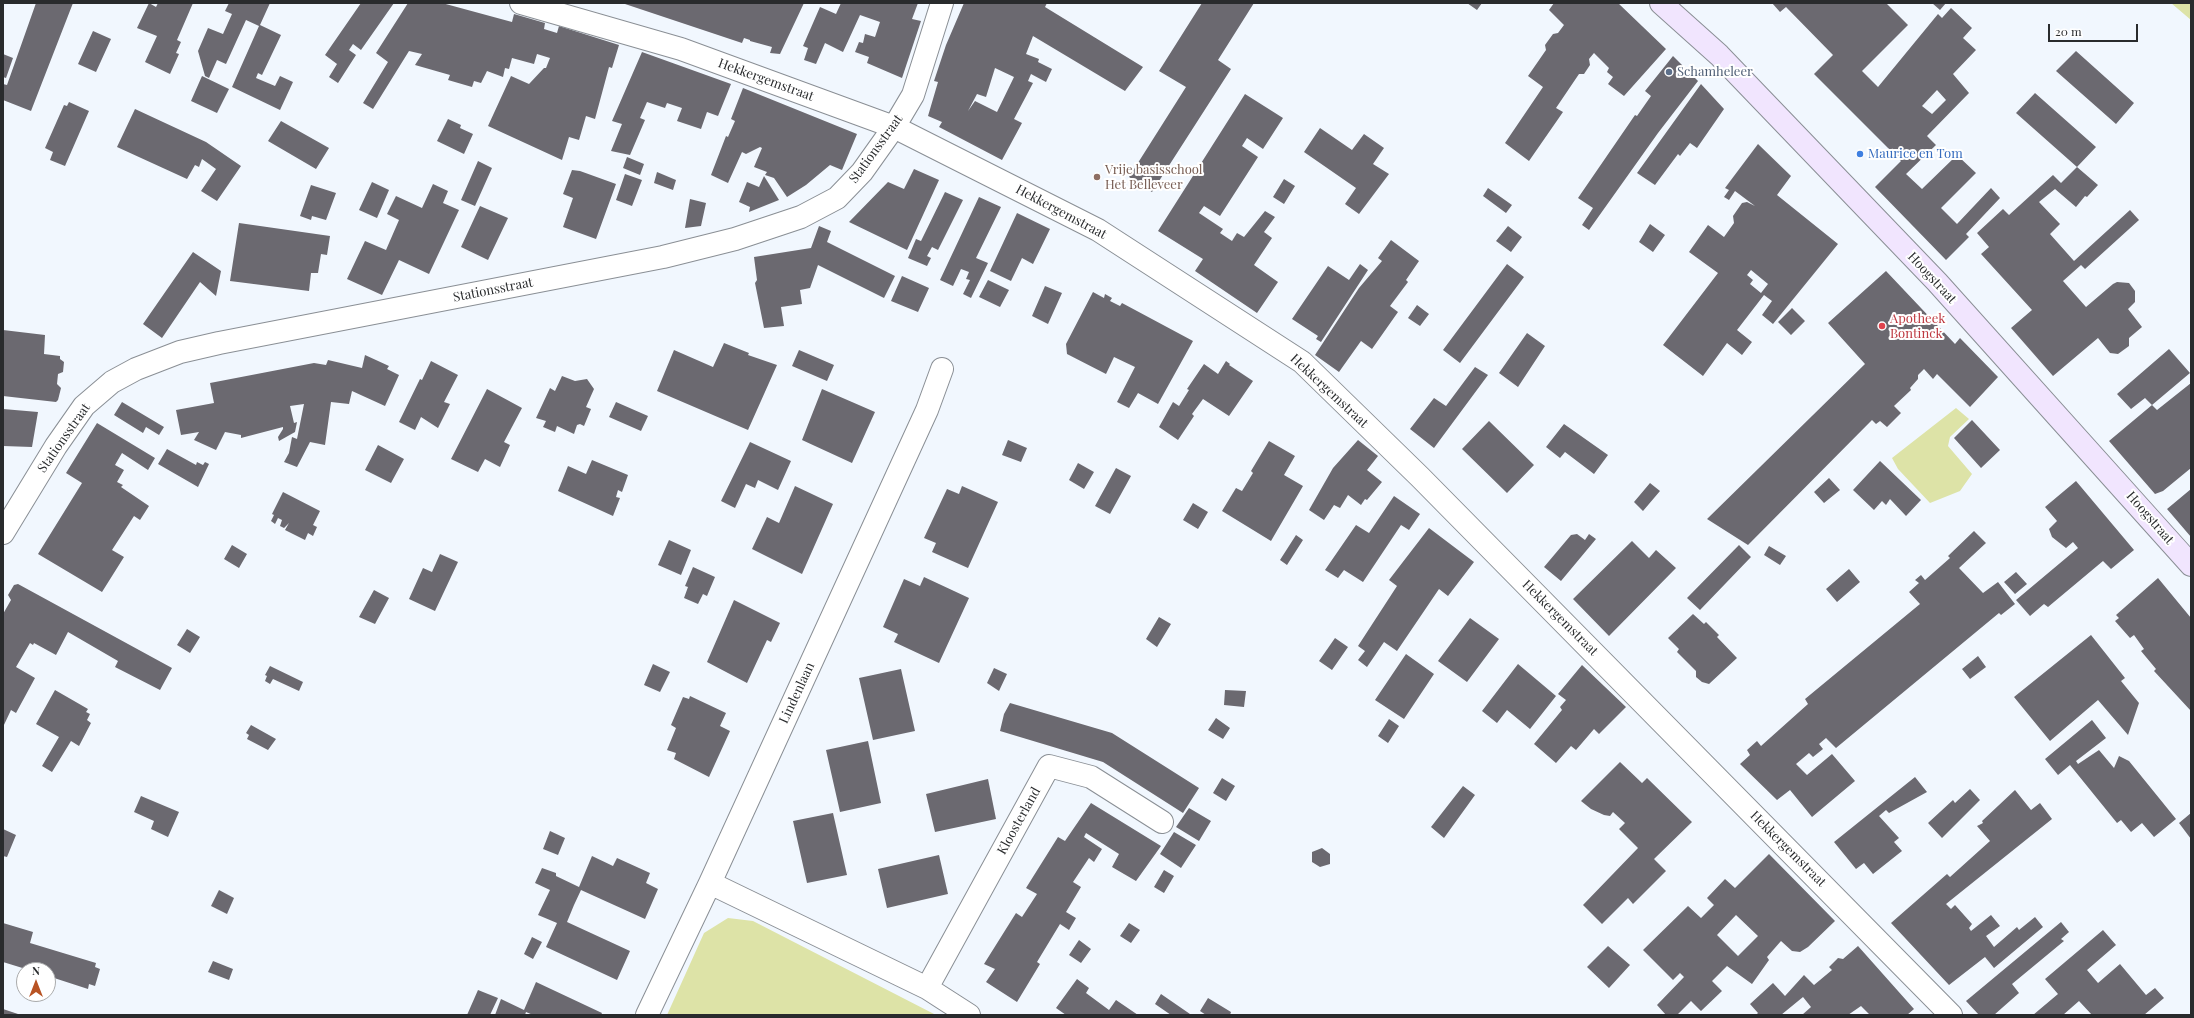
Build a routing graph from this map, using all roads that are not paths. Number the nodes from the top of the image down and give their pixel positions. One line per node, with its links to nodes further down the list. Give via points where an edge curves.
1 (521, 3): 4 (street, Hekkergemstraat, via 681,49)
2 (942, 3): 4 (street, Stationsstraat, via 913,95)
3 (1661, 3): 7 (main road, Hoogstraat, via 1718,55 1937,282)
4 (894, 127): 6 (street, Stationsstraat, via 862,172 836,198 801,218 735,239 663,257 219,343 180,352 136,369 112,382 84,406 56,446); 13 (street, Hekkergemstraat, via 1098,230 1302,362 1426,482)
5 (942, 369): 9 (street, Lindenlaan, via 927,410)
6 (3, 534)
7 (2191, 565)
8 (1162, 822): 10 (street, Kloosterland, via 1091,777 1049,766)
9 (710, 883): 10 (street); 11 (street, Lindenlaan)
10 (927, 988): 12 (street)
11 (647, 1015)
12 (969, 1015)
13 (1951, 1015)

